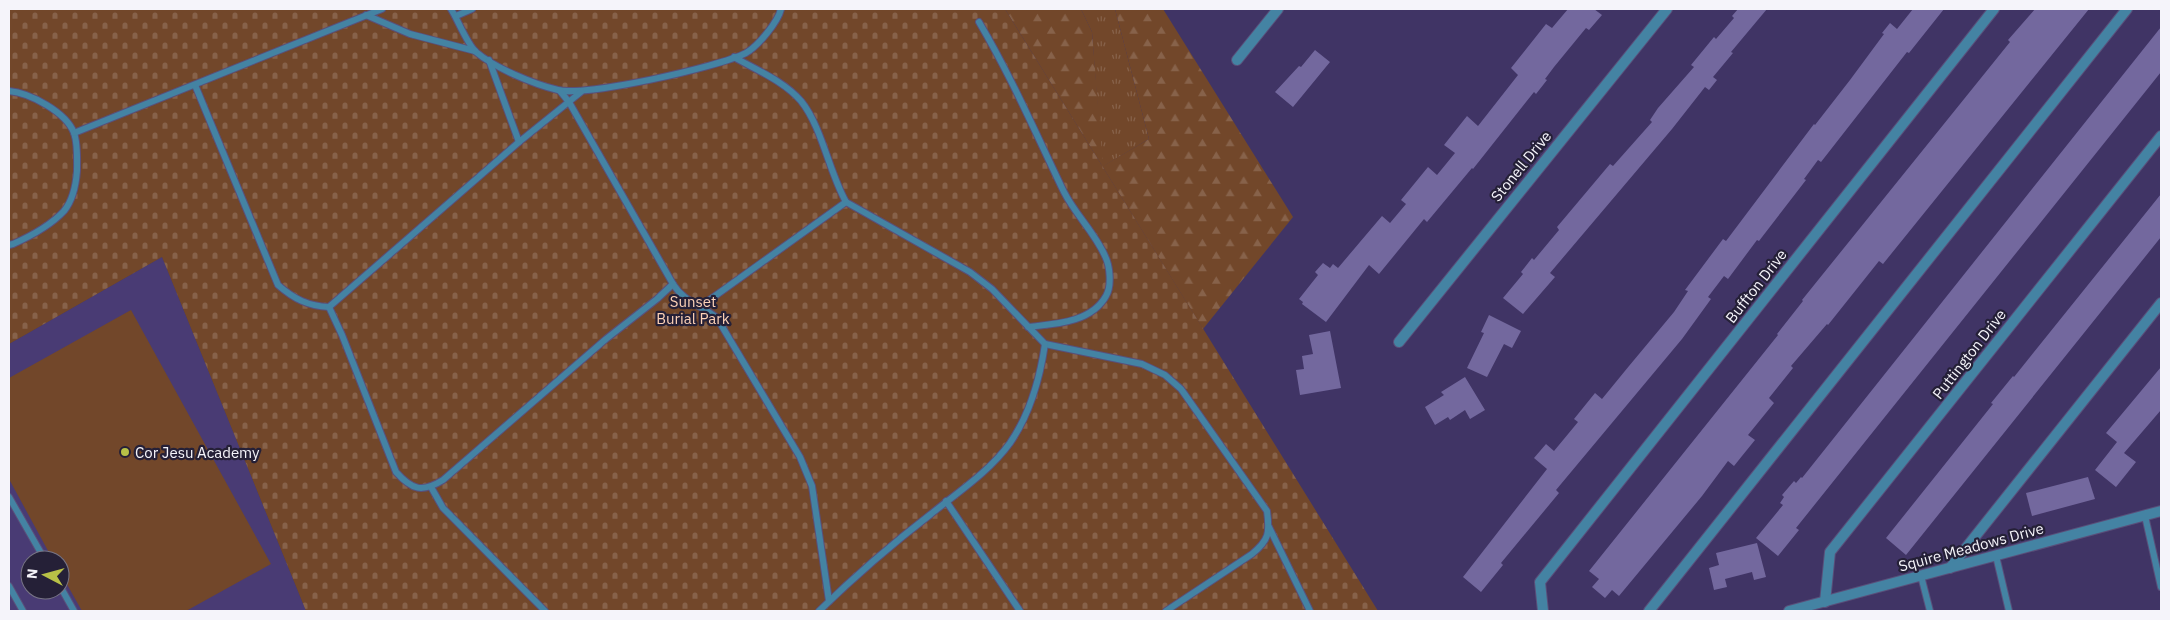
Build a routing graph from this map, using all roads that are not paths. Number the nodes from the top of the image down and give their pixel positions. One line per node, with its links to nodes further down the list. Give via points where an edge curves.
1 (382, 9): 9 (lane)
2 (452, 9): 10 (lane)
3 (472, 9): 10 (lane)
4 (781, 9): 13 (lane, via 767,33 748,52)
5 (1278, 9): 15 (street)
6 (1667, 9): 31 (street, Stonell Drive)
7 (1994, 9): 55 (street, Buffton Drive, via 1540,582)
8 (2127, 9): 56 (street)
9 (366, 16): 12 (lane, via 410,34); 16 (lane)
10 (456, 16): 12 (lane)
11 (979, 22): 30 (lane, via 1007,70 1065,193 1105,256 1110,272 1106,296 1080,318)
12 (475, 51): 14 (lane)
13 (734, 57): 19 (lane, via 684,72); 24 (lane, via 787,88 801,101 812,119)
14 (489, 60): 18 (lane, via 534,84); 23 (lane)
15 (1237, 60)
16 (195, 85): 21 (lane); 29 (lane, via 278,285 292,297 313,306)
17 (9, 91): 21 (lane, via 33,98 59,112)
18 (560, 91): 19 (lane); 20 (lane)
19 (581, 92): 20 (lane)
20 (569, 102): 23 (lane); 26 (lane)
21 (74, 133): 25 (lane, via 76,187 65,210 38,232)
22 (2161, 136): 47 (street, Puttington Drive, via 1830,552)
23 (519, 142): 29 (lane)
24 (846, 202): 28 (lane); 30 (lane, via 970,272 992,289)
25 (9, 245)
26 (673, 284): 28 (lane, via 680,295); 33 (lane)
27 (2161, 303): 41 (street)
28 (701, 306): 46 (lane, via 717,318 800,457 812,486)
29 (329, 307): 33 (lane, via 396,472 406,484 416,488)
30 (1028, 327): 32 (lane)
31 (1398, 342)
32 (1045, 344): 35 (lane, via 1040,374 1026,412 1010,442 991,465); 38 (lane, via 1142,364 1165,375 1181,390 1267,512)
33 (431, 487): 50 (lane, via 443,508)
34 (9, 497): 39 (lane)
35 (946, 501): 46 (lane); 52 (lane)
36 (2161, 511): 37 (street, Squire Meadows Drive)
37 (2144, 516): 40 (street, Squire Meadows Drive); 44 (lane)
38 (1269, 527): 53 (lane, via 1265,543 1252,554); 54 (lane)
39 (39, 550)
40 (1996, 556): 41 (street, Squire Meadows Drive); 59 (lane)
41 (1950, 568): 42 (street, Squire Meadows Drive)
42 (1921, 576): 47 (street, Squire Meadows Drive); 58 (lane)
43 (9, 586): 48 (lane)
44 (2161, 588)
45 (68, 600): 49 (lane)
46 (830, 601): 51 (lane)
47 (1825, 602): 57 (street, Squire Meadows Drive)
48 (23, 611)
49 (74, 611)
50 (546, 611)
51 (819, 611)
52 (1020, 611)
53 (1166, 611)
54 (1310, 611)
55 (1543, 611)
56 (1649, 611)
57 (1789, 611)
58 (1930, 611)
59 (2009, 611)

